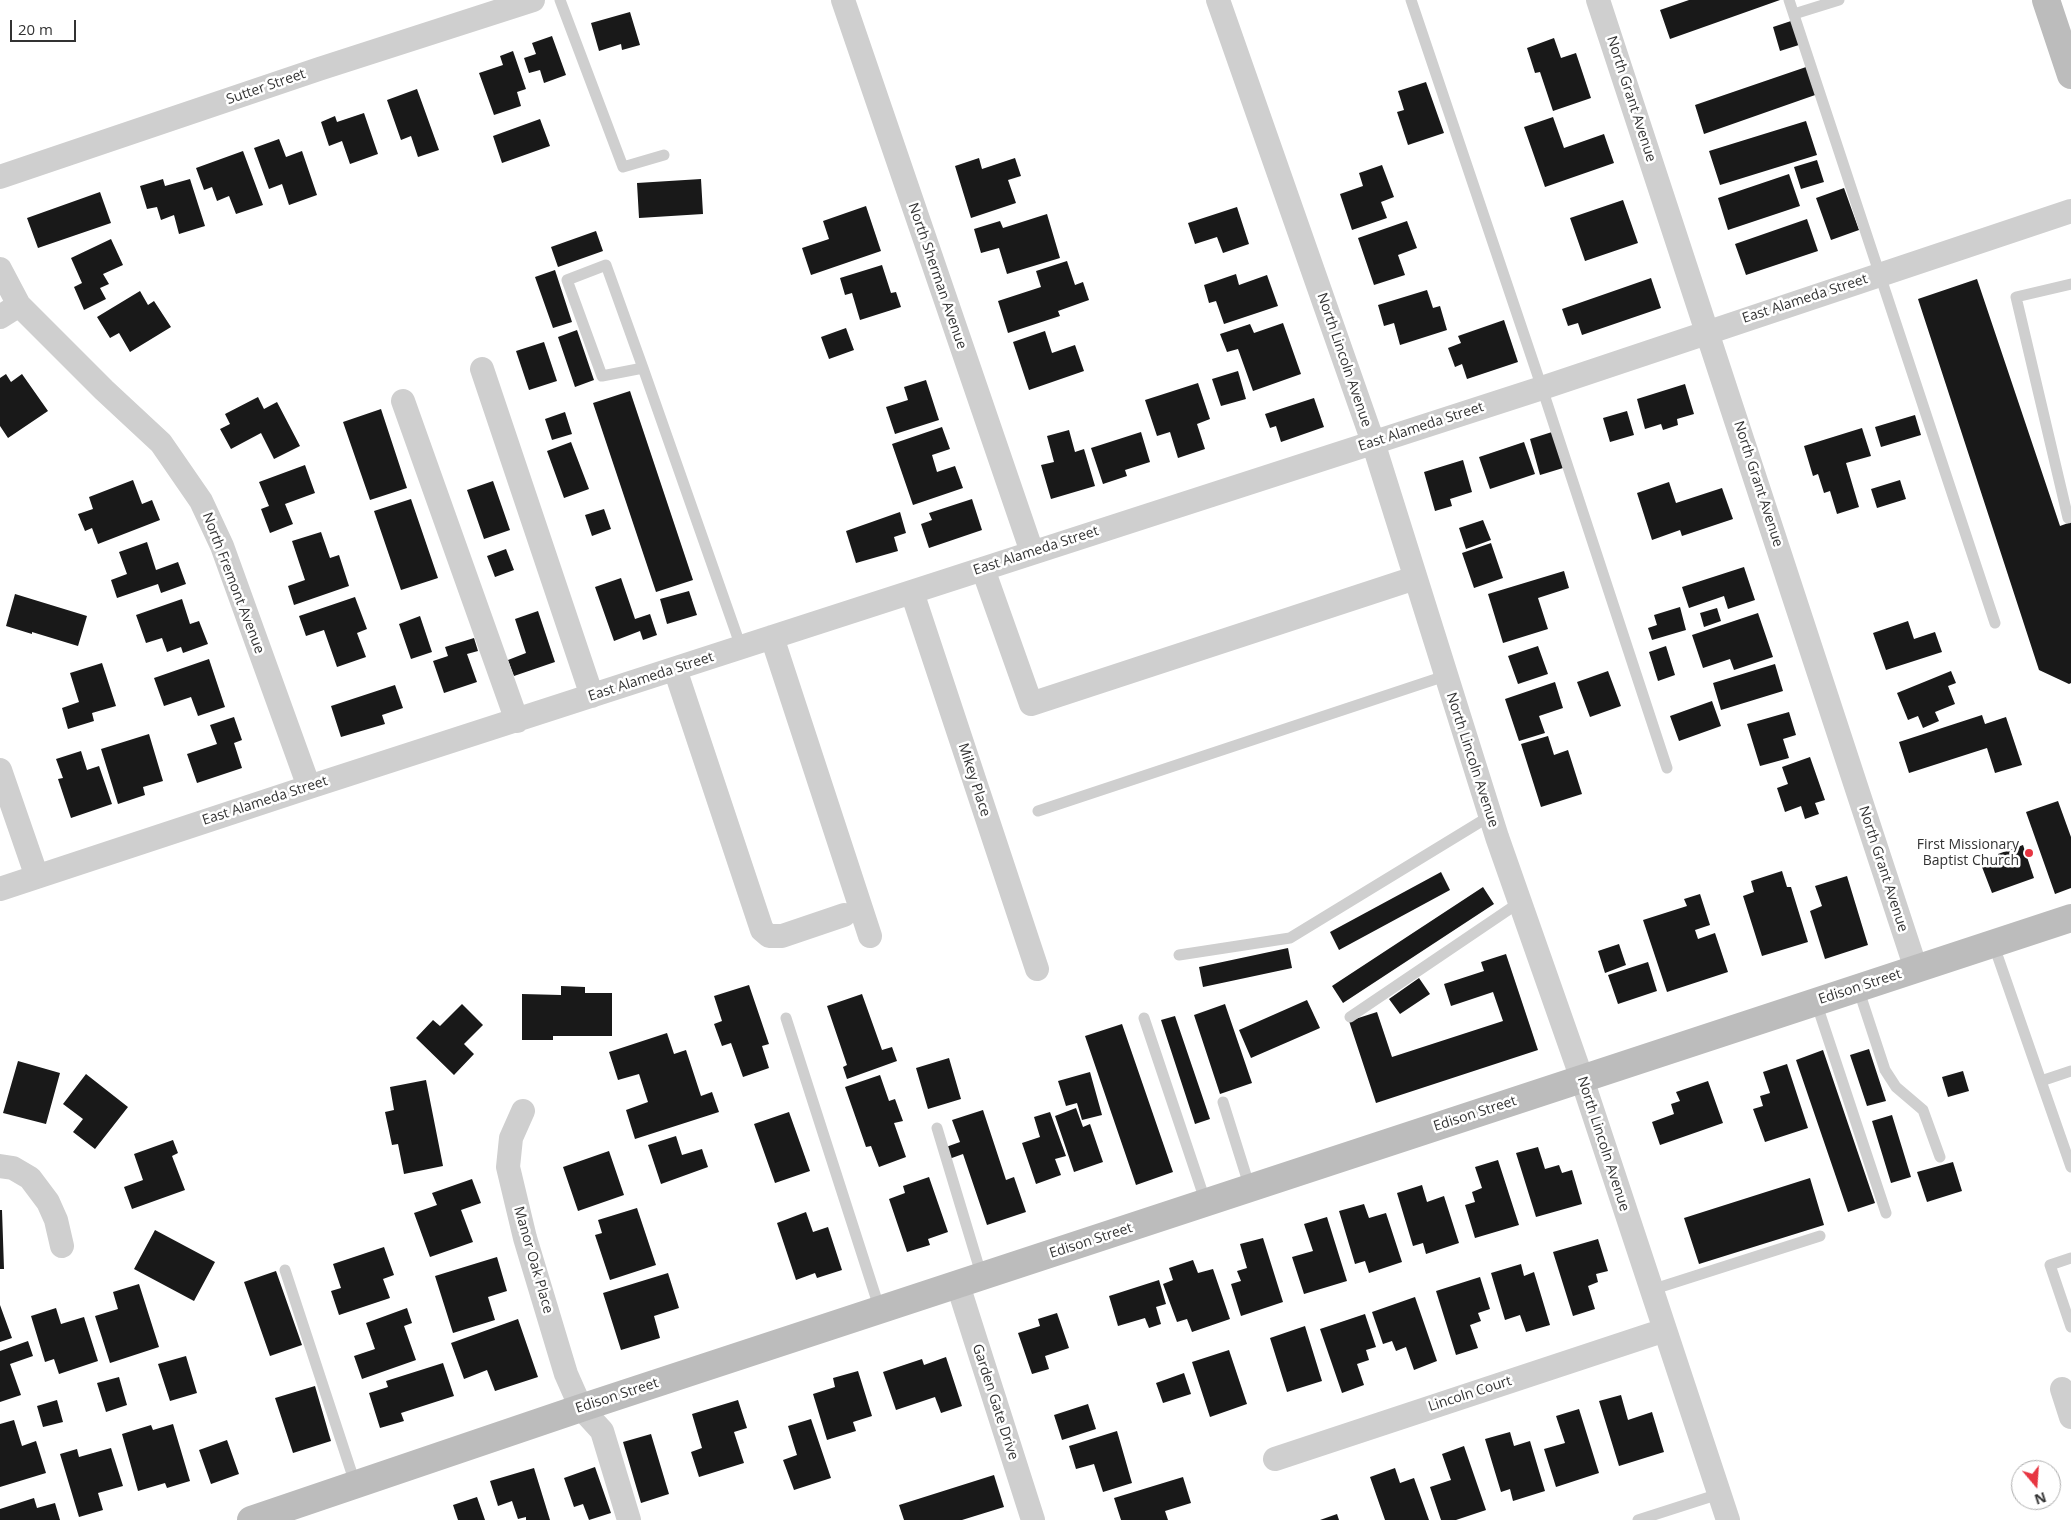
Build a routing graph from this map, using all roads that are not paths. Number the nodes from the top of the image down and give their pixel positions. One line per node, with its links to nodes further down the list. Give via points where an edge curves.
1 (533, 0): 13 (street, Sutter Street)
2 (560, 0): 12 (lane, via 623,167)
3 (842, 0): 26 (street, North Sherman Avenue)
4 (1218, 0): 24 (street, North Lincoln Avenue)
5 (1411, 0): 22 (lane)
6 (1598, 0): 19 (street, North Grant Avenue)
7 (1789, 0): 10 (lane)
8 (1839, 0): 10 (lane)
9 (2046, 0): 11 (street)
10 (1794, 14): 16 (lane)
11 (2071, 75)
12 (664, 155)
13 (0, 177)
14 (2071, 211): 16 (street, East Alameda Street)
15 (0, 269): 18 (street, North Fremont Avenue)
16 (1879, 274): 19 (street, East Alameda Street); 30 (lane)
17 (2071, 284): 25 (lane, via 2016,296 2068,518)
18 (9, 311): 39 (street, North Fremont Avenue, via 104,390 161,443 201,502 222,546)
19 (1708, 331): 22 (street, East Alameda Street); 51 (street, North Grant Avenue)
20 (643, 368): 20 (lane, via 606,265 567,280 602,376); 32 (lane)
21 (482, 369): 35 (street)
22 (1542, 388): 24 (street, East Alameda Street); 37 (lane)
23 (403, 400): 36 (street)
24 (1373, 442): 26 (street, East Alameda Street); 28 (street, North Lincoln Avenue)
25 (2071, 517)
26 (1032, 552): 27 (street, East Alameda Street)
27 (983, 568): 28 (street, via 1031,704); 29 (street, East Alameda Street)
28 (1415, 578): 34 (street, North Lincoln Avenue)
29 (912, 592): 31 (street, East Alameda Street); 50 (street, Mikey Place)
30 (1995, 623)
31 (772, 637): 32 (street, East Alameda Street); 47 (street)
32 (741, 647): 33 (street, East Alameda Street)
33 (675, 669): 35 (street, East Alameda Street); 45 (street, via 762,930 769,936 782,936)
34 (1445, 676): 40 (lane); 41 (street, North Lincoln Avenue)
35 (592, 696): 36 (street, East Alameda Street)
36 (517, 720): 39 (street, East Alameda Street)
37 (1667, 768)
38 (0, 770): 42 (street)
39 (309, 787): 42 (street, East Alameda Street)
40 (1038, 811)
41 (1490, 816): 44 (street, North Lincoln Avenue); 49 (lane, via 1290,938)
42 (37, 877): 43 (street, East Alameda Street)
43 (0, 889)
44 (1520, 902): 54 (lane); 58 (street, North Lincoln Avenue)
45 (844, 915)
46 (2071, 918): 48 (street, Edison Street)
47 (870, 936)
48 (1993, 943): 51 (street, Edison Street); 59 (lane)
49 (1179, 954)
50 (1037, 969)
51 (1916, 969): 52 (street, Edison Street)
52 (1858, 988): 53 (street, Edison Street); 63 (lane, via 1885,1070 1896,1087 1923,1110)
53 (1816, 1002): 58 (street, Edison Street); 68 (lane)
54 (1350, 1017)
55 (786, 1018): 75 (lane)
56 (1144, 1018): 67 (lane)
57 (2071, 1071): 59 (lane)
58 (1582, 1078): 66 (street, Edison Street); 74 (street, North Lincoln Avenue)
59 (2041, 1081): 65 (lane)
60 (1223, 1102): 66 (lane)
61 (523, 1111): 79 (street, Manor Oak Place, via 511,1138 508,1167 525,1238 566,1374)
62 (937, 1128): 73 (lane)
63 (1940, 1156)
64 (0, 1166): 70 (street, via 13,1168 30,1178 48,1202)
65 (2071, 1168)
66 (1250, 1188): 67 (street, Edison Street)
67 (1206, 1203): 73 (street, Edison Street)
68 (1886, 1213)
69 (1820, 1236): 74 (lane)
70 (62, 1246)
71 (2071, 1258): 76 (lane, via 2050,1266)
72 (285, 1270): 82 (lane)
73 (970, 1281): 75 (street, Edison Street); 86 (street, Garden Gate Drive)
74 (1651, 1290): 77 (street, North Lincoln Avenue)
75 (880, 1310): 79 (street, Edison Street)
76 (2071, 1327)
77 (1665, 1330): 81 (street, Lincoln Court); 83 (street, North Lincoln Avenue)
78 (2062, 1389): 80 (street)
79 (580, 1408): 82 (street, Edison Street); 85 (street, via 602,1430)
80 (2071, 1417)
81 (1275, 1459)
82 (356, 1486): 84 (street, Edison Street)
83 (1719, 1494): 87 (lane); 88 (street, North Lincoln Avenue)
84 (251, 1520)
85 (629, 1520)
86 (1033, 1520)
87 (1638, 1520)
88 (1728, 1520)

